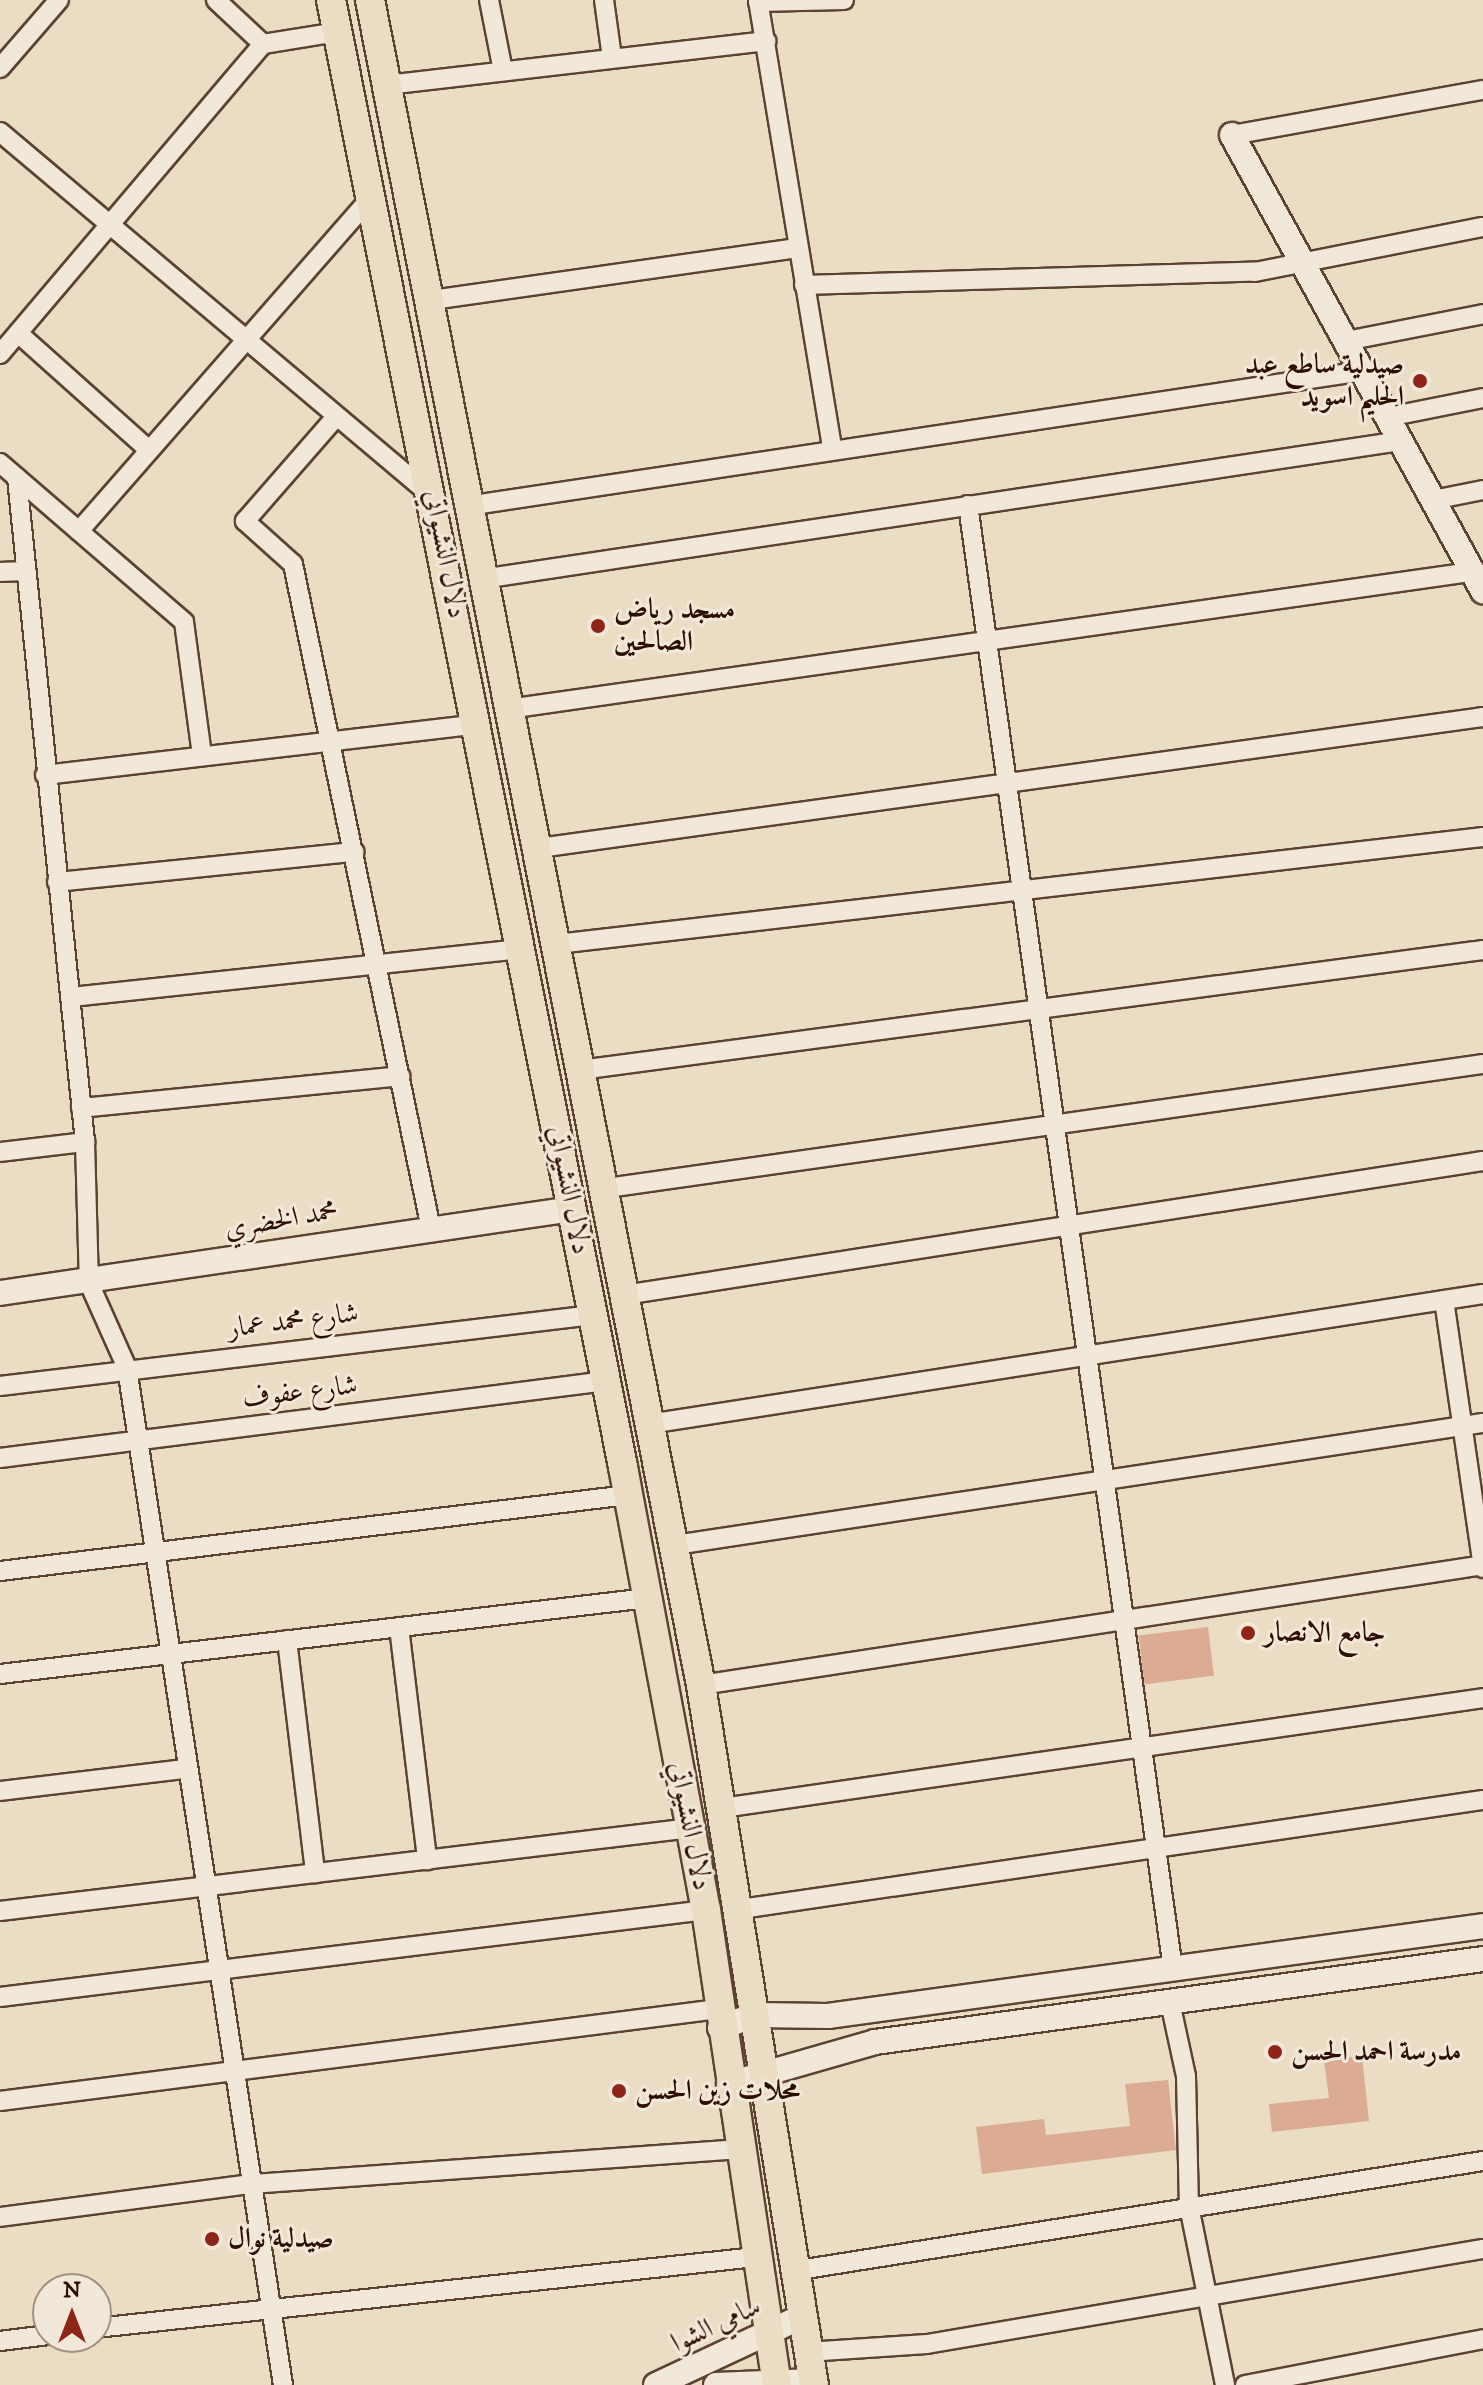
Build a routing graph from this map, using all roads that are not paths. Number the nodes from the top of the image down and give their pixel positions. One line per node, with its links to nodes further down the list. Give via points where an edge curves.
1 (59, 0): 13 (street)
2 (216, 0): 11 (street)
3 (331, 0): 9 (main road, دلال النشيواتي)
4 (370, 0): 15 (main road, دلال النشيواتي)
5 (489, 0): 14 (street)
6 (604, 0): 12 (street)
7 (844, 0): 8 (street)
8 (758, 1): 10 (street)
9 (338, 32): 11 (street); 19 (main road, دلال النشيواتي)
10 (766, 41): 12 (street); 22 (street)
11 (263, 44): 20 (street)
12 (612, 58): 14 (street)
13 (0, 68)
14 (503, 71): 15 (street)
15 (387, 85): 25 (main road, دلال النشيواتي)
16 (1483, 90): 18 (street)
17 (0, 132): 20 (street)
18 (1232, 135): 23 (street)
19 (372, 196): 28 (street); 41 (main road, دلال النشيواتي)
20 (109, 225): 27 (street); 28 (street)
21 (1483, 227): 23 (street)
22 (797, 248): 24 (street); 25 (street)
23 (1302, 263): 24 (street, via 1255,272); 29 (street)
24 (804, 285): 36 (street)
25 (425, 301): 44 (main road, دلال النشيواتي)
26 (1483, 314): 29 (street)
27 (18, 333): 30 (street); 37 (street)
28 (244, 340): 34 (street); 37 (street)
29 (1346, 341): 31 (street)
30 (0, 354)
31 (1363, 371): 33 (street); 36 (street)
32 (1483, 398): 33 (street)
33 (1388, 417): 35 (street)
34 (335, 418): 41 (street); 54 (street, via 245,521 293,564)
35 (1400, 441): 42 (street); 43 (street)
36 (832, 449): 44 (street)
37 (149, 450): 45 (street)
38 (0, 463): 39 (street)
39 (17, 478): 45 (street); 46 (street)
40 (1483, 490): 42 (street)
41 (434, 497): 53 (main road, دلال النشيواتي)
42 (1433, 500): 49 (street)
43 (968, 505): 48 (street); 50 (street)
44 (467, 506): 48 (main road, دلال النشيواتي)
45 (79, 531): 55 (street, via 184,622)
46 (24, 571): 47 (street); 56 (street)
47 (0, 572)
48 (482, 579): 51 (main road, دلال النشيواتي)
49 (1477, 581): 50 (street)
50 (984, 640): 51 (street); 57 (street)
51 (508, 709): 59 (main road, دلال النشيواتي)
52 (1483, 717): 57 (street)
53 (479, 724): 54 (street); 64 (main road, دلال النشيواتي)
54 (331, 742): 55 (street); 60 (street)
55 (202, 756): 56 (street)
56 (45, 775): 61 (street)
57 (1008, 782): 59 (street); 62 (street)
58 (1483, 837): 62 (street)
59 (539, 848): 63 (main road, دلال النشيواتي)
60 (354, 852): 61 (street); 66 (street)
61 (57, 882): 67 (street)
62 (1024, 890): 63 (street); 68 (street)
63 (557, 944): 70 (main road, دلال النشيواتي)
64 (523, 949): 66 (street); 78 (main road, دلال النشيواتي)
65 (1483, 950): 68 (street)
66 (378, 965): 67 (street); 71 (street)
67 (71, 997): 72 (street)
68 (1041, 1005): 70 (street); 73 (street)
69 (1483, 1064): 73 (street)
70 (580, 1070): 77 (main road, دلال النشيواتي)
71 (400, 1076): 72 (street); 79 (street)
72 (81, 1108): 74 (street)
73 (1060, 1122): 77 (street); 80 (street)
74 (85, 1142): 75 (street); 81 (street)
75 (0, 1152)
76 (1483, 1161): 80 (street)
77 (601, 1196): 78 (main road); 84 (main road, دلال النشيواتي)
78 (572, 1209): 79 (street, محمد الخضري); 86 (main road, دلال النشيواتي)
79 (430, 1224): 81 (street, محمد الخضري)
80 (1071, 1225): 84 (street); 87 (street)
81 (89, 1283): 82 (street, محمد الخضري); 88 (street)
82 (0, 1293)
83 (1483, 1294): 85 (street)
84 (624, 1295): 92 (main road, دلال النشيواتي)
85 (1444, 1300): 87 (street); 93 (street)
86 (593, 1315): 88 (street, شارع محمد عمار); 89 (main road, دلال النشيواتي)
87 (1084, 1355): 92 (street); 96 (street)
88 (127, 1368): 90 (street, شارع محمد عمار); 94 (street)
89 (606, 1381): 94 (street, شارع عفوف); 97 (main road, دلال النشيواتي)
90 (0, 1386)
91 (1483, 1423): 93 (street)
92 (649, 1424): 98 (main road, دلال النشيواتي)
93 (1462, 1427): 96 (street); 100 (street)
94 (137, 1441): 95 (street, شارع عفوف); 99 (street)
95 (0, 1458)
96 (1103, 1482): 98 (street); 103 (street)
97 (628, 1495): 99 (street); 102 (main road, دلال النشيواتي)
98 (675, 1545): 108 (main road, دلال النشيواتي)
99 (153, 1553): 101 (street); 106 (street)
100 (1483, 1566): 103 (street)
101 (0, 1571)
102 (648, 1598): 104 (street); 115 (main road, دلال النشيواتي)
103 (1122, 1622): 108 (street); 110 (street)
104 (399, 1627): 105 (street); 117 (street)
105 (287, 1640): 106 (street); 118 (street)
106 (168, 1654): 107 (street); 111 (street)
107 (0, 1674)
108 (701, 1685): 114 (main road, دلال النشيواتي)
109 (1483, 1698): 110 (street)
110 (1143, 1746): 114 (street); 116 (street)
111 (185, 1769): 112 (street); 119 (street)
112 (0, 1791)
113 (1483, 1800): 116 (street)
114 (722, 1808): 120 (main road, دلال النشيواتي)
115 (691, 1828): 117 (street); 121 (main road, دلال النشيواتي)
116 (1158, 1844): 120 (street); 125 (street)
117 (427, 1860): 118 (street)
118 (315, 1873): 119 (street)
119 (202, 1887): 122 (street); 126 (street)
120 (741, 1909): 129 (main road, دلال النشيواتي)
121 (706, 1910): 126 (street); 130 (main road, دلال النشيواتي)
122 (0, 1911)
123 (1483, 1926): 125 (street)
124 (1483, 1959): 128 (street)
125 (1173, 1969): 129 (street, via 828,2016)
126 (216, 1970): 127 (street); 131 (street)
127 (0, 1997)
128 (1170, 2002): 132 (street, via 875,2042); 138 (street, via 1186,2076)
129 (754, 2015): 130 (street); 132 (main road, دلال النشيواتي)
130 (719, 2019): 131 (street); 133 (main road, دلال النشيواتي)
131 (233, 2071): 134 (street); 137 (street)
132 (760, 2075): 133 (street); 142 (main road, دلال النشيواتي)
133 (729, 2084): 135 (main road, دلال النشيواتي)
134 (0, 2101)
135 (739, 2149): 137 (street); 141 (main road, دلال النشيواتي)
136 (1483, 2161): 138 (street)
137 (252, 2184): 139 (street); 144 (street)
138 (1189, 2206): 142 (street); 143 (street)
139 (0, 2217)
140 (1483, 2249): 143 (street)
141 (756, 2257): 144 (street); 147 (main road, دلال النشيواتي)
142 (793, 2271): 145 (main road, دلال النشيواتي)
143 (1203, 2292): 151 (street, via 927,2344); 157 (street)
144 (269, 2306): 146 (street); 154 (street)
145 (801, 2317): 147 (street, سامي الشوا); 151 (main road, دلال النشيواتي)
146 (112, 2326)
147 (768, 2335): 152 (main road, دلال النشيواتي); 155 (street, سامي الشوا)
148 (32, 2337): 150 (street)
149 (1483, 2339): 158 (street)
150 (0, 2341)
151 (807, 2352): 153 (main road, دلال النشيواتي)
152 (777, 2382): 153 (street, سامي الشوا); 156 (street, سامي الشوا)
153 (813, 2383)
154 (283, 2385)
155 (656, 2385)
156 (716, 2385)
157 (1225, 2385)
158 (1245, 2385)

